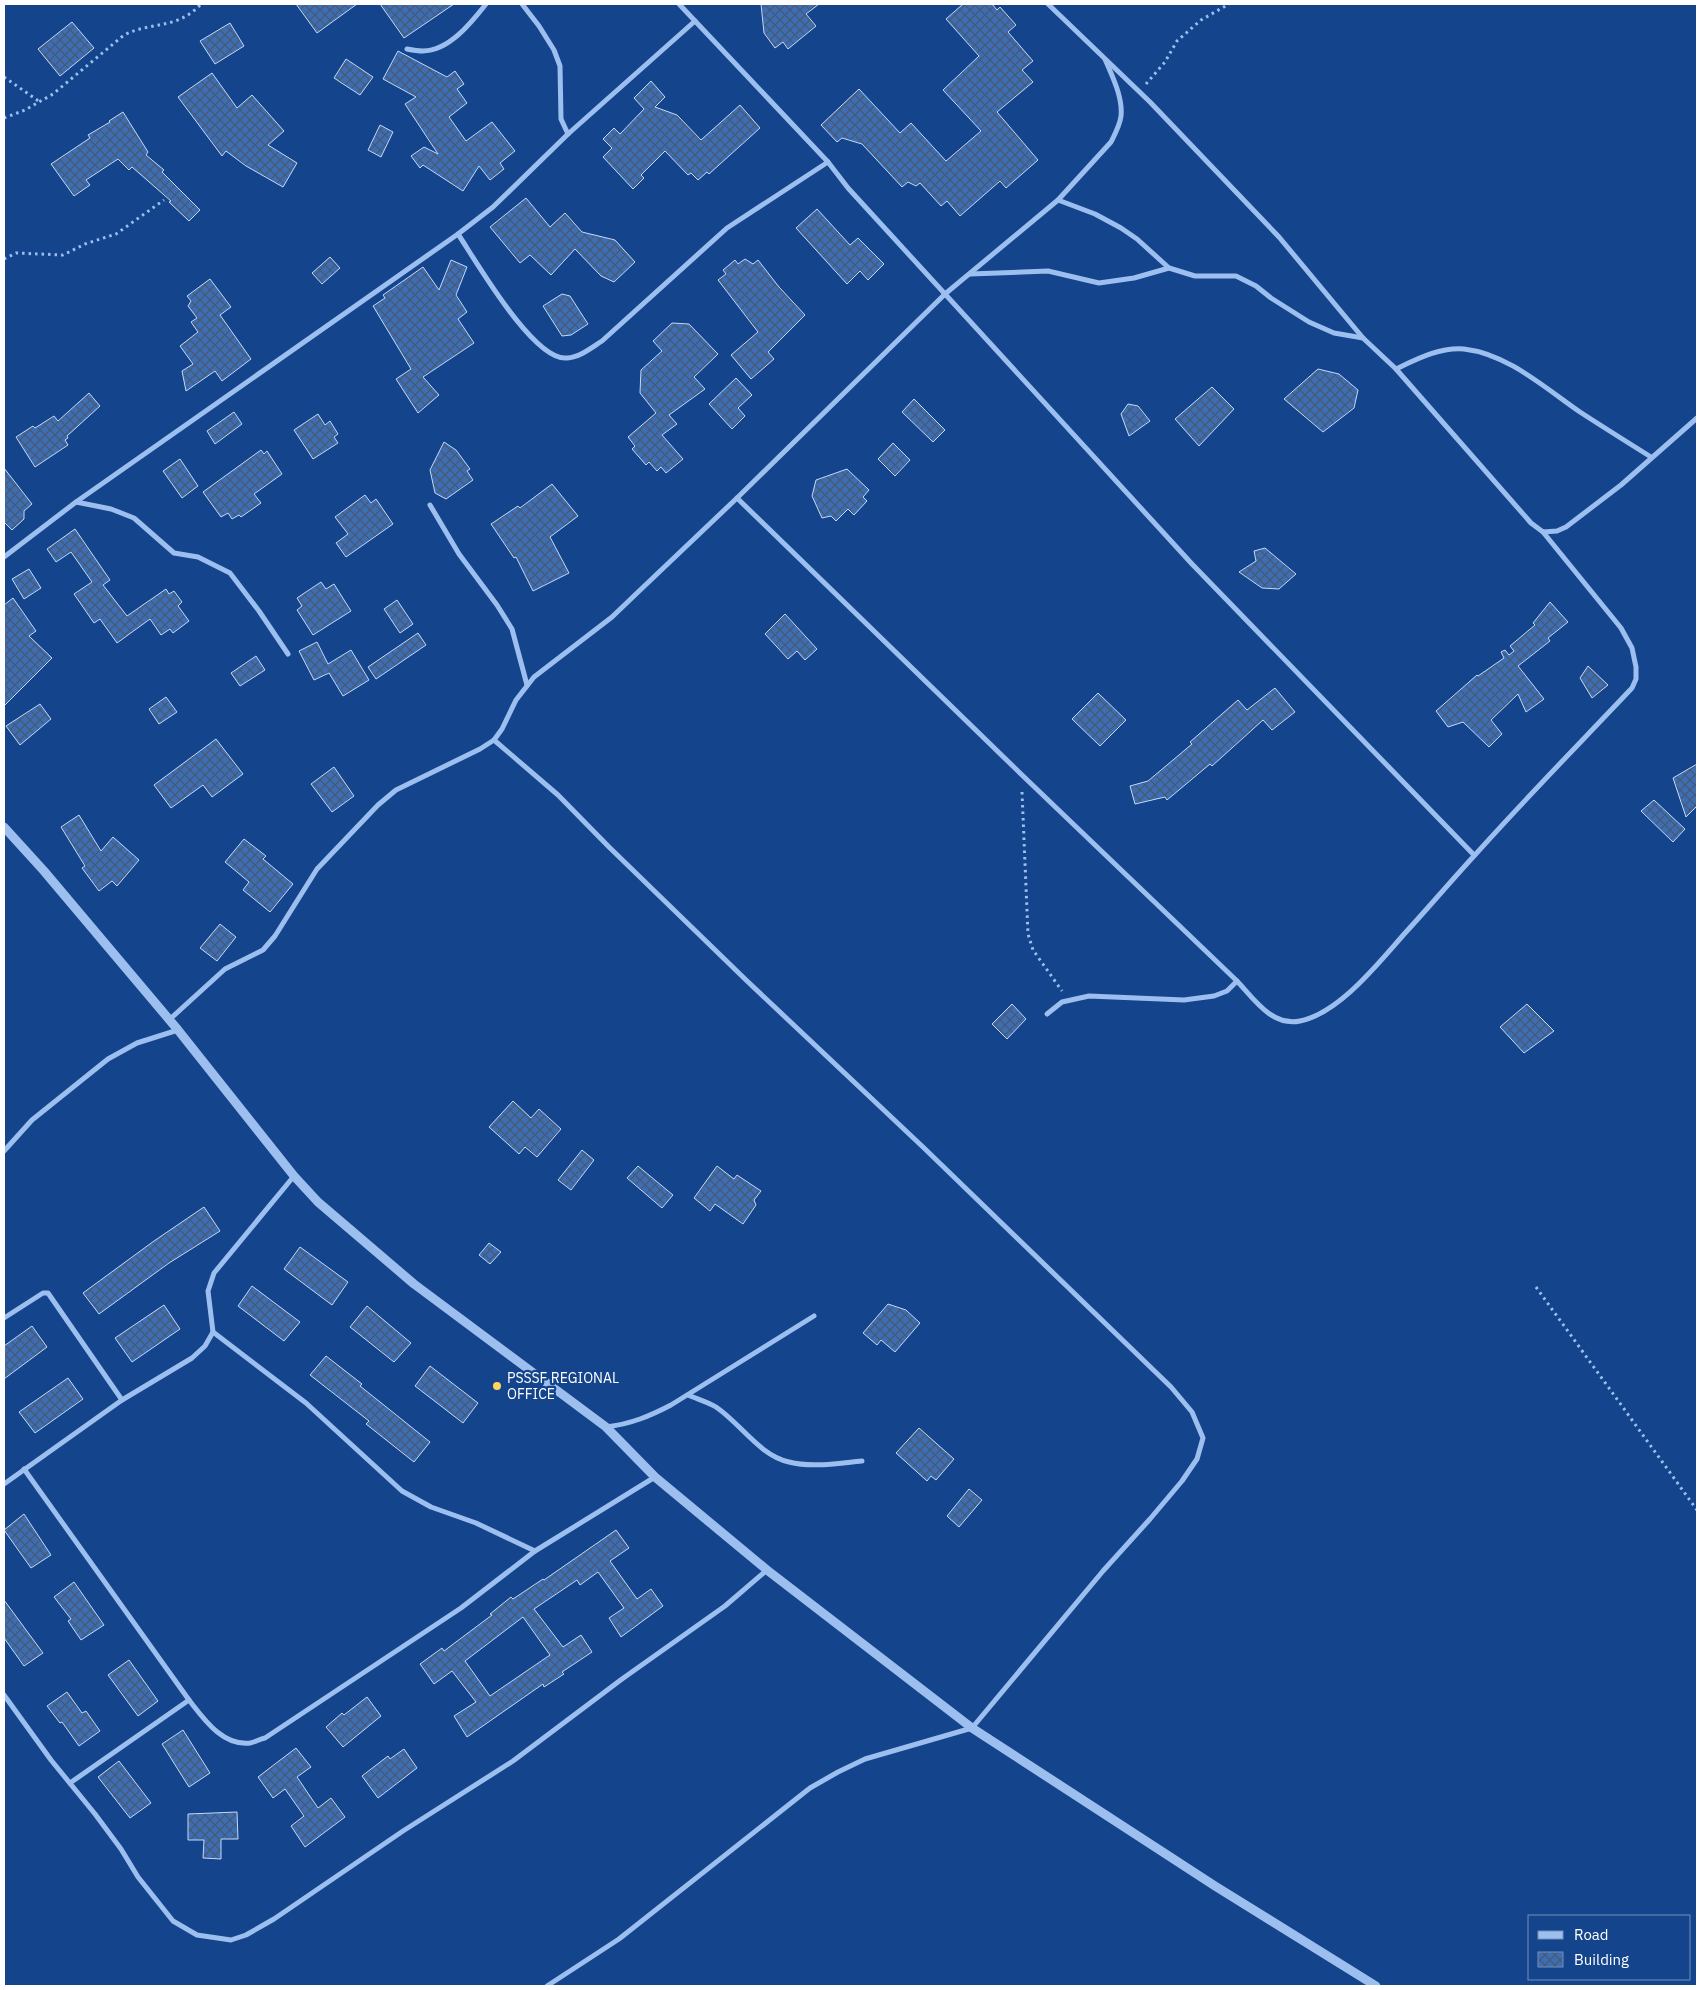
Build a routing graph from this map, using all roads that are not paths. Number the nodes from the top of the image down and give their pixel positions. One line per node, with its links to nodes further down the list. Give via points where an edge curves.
1 (486, 4): 6 (street, via 453,39 439,47 424,52)
2 (522, 4): 8 (street, via 554,50 560,66 560,118)
3 (679, 4): 5 (street)
4 (1048, 4): 7 (street)
5 (695, 20): 8 (street); 9 (street)
6 (407, 49)
7 (1105, 59): 10 (street, via 1120,104 1117,130 1111,142); 15 (street, via 1279,237)
8 (568, 134): 11 (street, via 493,207)
9 (828, 162): 11 (street, via 727,228 602,342 566,359 551,355 528,335); 14 (street)
10 (1058, 200): 12 (street, via 1121,228); 13 (street)
11 (458, 234): 20 (street)
12 (1169, 268): 13 (street, via 1099,283 1048,272); 15 (street, via 1195,276 1236,276 1252,283 1309,322 1334,333)
13 (970, 274): 14 (street)
14 (945, 294): 19 (street); 28 (street, via 1192,564)
15 (1363, 338): 16 (street)
16 (1396, 369): 18 (street, via 1444,350 1463,349 1490,354 1534,379); 22 (street, via 1507,498)
17 (1697, 418): 18 (street)
18 (1651, 457): 22 (street, via 1584,514 1557,531)
19 (737, 498): 25 (street, via 612,617 554,660); 29 (street)
20 (76, 502): 23 (street); 24 (street, via 111,509 134,518 174,553 198,557 230,573)
21 (430, 505): 25 (street, via 512,629)
22 (1543, 532): 28 (street, via 1621,628 1632,648 1636,679 1632,688)
23 (4, 557)
24 (288, 654)
25 (527, 685): 26 (street)
26 (494, 740): 31 (street, via 396,790 378,805 316,869 263,950 225,969); 49 (street, via 558,795 746,980 1164,1380 1192,1412 1203,1438 1197,1459 1187,1474)
27 (4, 827): 31 (street)
28 (1474, 855): 29 (street, via 1354,989 1311,1018 1299,1022 1276,1018 1266,1012)
29 (1237, 981): 30 (street, via 1227,991 1184,1000 1089,996 1062,1002)
30 (1047, 1014)
31 (170, 1020): 32 (street)
32 (178, 1030): 33 (street, via 137,1043 108,1059 32,1120); 34 (street)
33 (4, 1151)
34 (294, 1176): 37 (street, via 214,1272 208,1291); 40 (street, via 318,1202 414,1284)
35 (814, 1316): 38 (street)
36 (4, 1318): 39 (street, via 43,1292 48,1293)
37 (213, 1332): 39 (street, via 205,1346 192,1358); 45 (street, via 312,1409 402,1491 431,1507 476,1523)
38 (688, 1395): 40 (street, via 648,1417); 41 (street, via 715,1406 756,1443 787,1462 814,1465)
39 (122, 1400): 42 (street)
40 (606, 1428): 43 (street)
41 (862, 1461)
42 (24, 1469): 44 (street); 48 (street)
43 (655, 1477): 45 (street); 46 (street)
44 (4, 1484)
45 (535, 1551): 48 (street, via 461,1608 265,1738 251,1743 222,1736 209,1726)
46 (767, 1570): 49 (street); 50 (street, via 725,1606 514,1761 403,1831 274,1919 231,1940 197,1936 173,1921)
47 (4, 1695): 50 (street)
48 (189, 1700): 50 (street)
49 (972, 1728): 51 (street, via 864,1759 810,1788 620,1939); 52 (street)
50 (70, 1783)
51 (547, 1986)
52 (1376, 1986)

